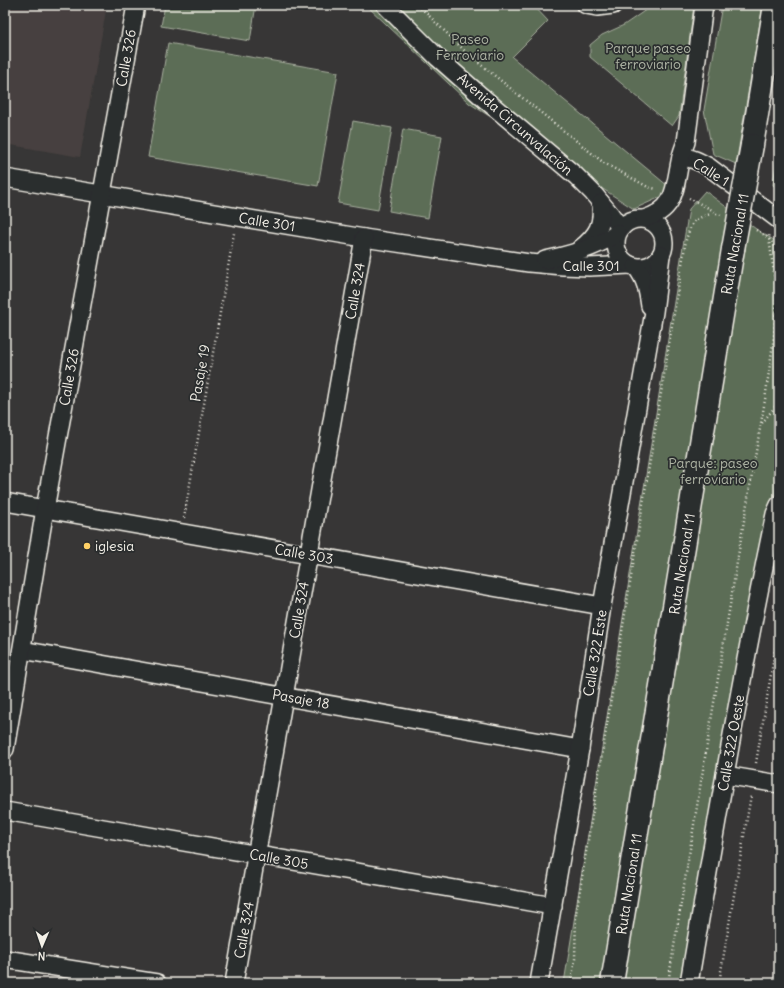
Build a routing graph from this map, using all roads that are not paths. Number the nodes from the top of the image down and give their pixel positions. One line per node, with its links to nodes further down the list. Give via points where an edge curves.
1 (136, 5): 10 (street, Calle 326)
2 (385, 5): 12 (street, Avenida Circunvalación, via 438,58 576,176)
3 (586, 5): 4 (street)
4 (613, 5)
5 (704, 5): 7 (street)
6 (775, 5): 40 (highway, Ruta Nacional 11, bridge)
7 (684, 152): 8 (street); 11 (street); 14 (street, Calle 1, via 709,167)
8 (685, 174): 11 (street, via 683,187); 14 (street, Calle 1, via 690,170 707,170)
9 (5, 178): 10 (street, Calle 301)
10 (102, 194): 16 (street, Calle 301); 24 (street, Calle 326)
11 (677, 194): 13 (street, via 654,216); 17 (street, Calle 322 Este)
12 (597, 198): 13 (street, Avenida Circunvalación); 15 (street, Avenida Circunvalación, via 616,222); 18 (street, via 602,215 599,228 590,241)
13 (640, 219): 15 (street, via 624,224); 17 (street, Avenida Circunvalación, via 657,225 664,237)
14 (775, 226)
15 (618, 231): 18 (street, Calle 301, via 604,241); 20 (street, via 615,240 618,255)
16 (364, 238): 19 (street, Calle 301); 25 (street, Calle 324)
17 (663, 250): 20 (street, via 657,261 650,265); 21 (street, Calle 322 Este)
18 (576, 252): 19 (street, Calle 301)
19 (529, 263): 20 (street, Calle 301, via 589,267)
20 (633, 266): 21 (street, Calle 322 Este, via 646,283)
21 (652, 322): 26 (street, Calle 322 Este)
22 (5, 502): 24 (street, Calle 303)
23 (779, 505): 31 (street, Calle 322 Oeste, via 761,582)
24 (45, 509): 25 (street, Calle 303); 27 (street, Calle 326)
25 (309, 555): 26 (street, Calle 303); 28 (street, Calle 324)
26 (602, 606): 30 (street, Calle 322 Este)
27 (22, 650): 28 (street, Pasaje 18); 29 (street, Calle 326)
28 (284, 696): 30 (street, Pasaje 18); 34 (street, Calle 324)
29 (5, 749)
30 (580, 749): 35 (street, Calle 322 Este)
31 (725, 775): 32 (street); 41 (street, Calle 322 Oeste)
32 (779, 784)
33 (5, 811): 34 (street, Calle 305)
34 (256, 855): 35 (street, Calle 305); 38 (street, Calle 324)
35 (553, 906): 39 (street, Calle 322 Este)
36 (5, 959): 37 (street)
37 (158, 983)
38 (234, 983)
39 (539, 983)
40 (612, 983)
41 (689, 983)

